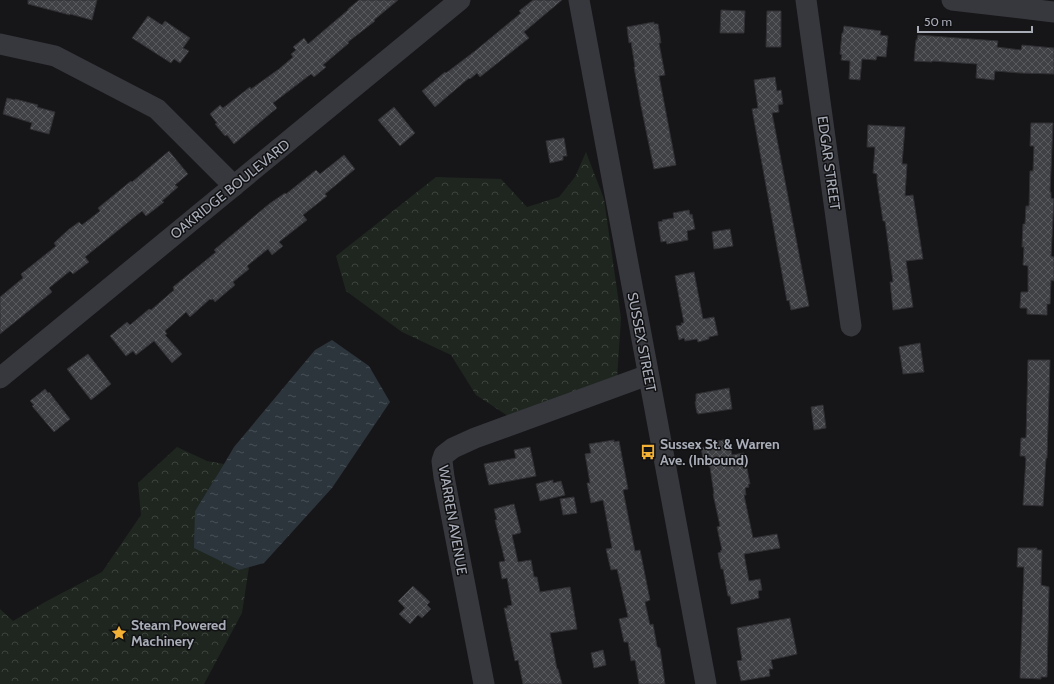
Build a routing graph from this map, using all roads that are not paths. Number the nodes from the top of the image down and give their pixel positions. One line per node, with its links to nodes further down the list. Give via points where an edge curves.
1 (460, 0): 7 (street, OAKRIDGE BOULEVARD)
2 (579, 0): 9 (street, SUSSEX STREET)
3 (806, 0): 8 (street, EDGAR STREET)
4 (952, 0): 5 (street)
5 (1054, 12)
6 (0, 44): 7 (street, via 55,56 157,109)
7 (234, 186): 10 (street, OAKRIDGE BOULEVARD)
8 (851, 326)
9 (648, 375): 11 (street, WARREN AVENUE, via 475,438 444,455 444,477); 12 (street, SUSSEX STREET)
10 (0, 378)
11 (484, 684)
12 (706, 684)

